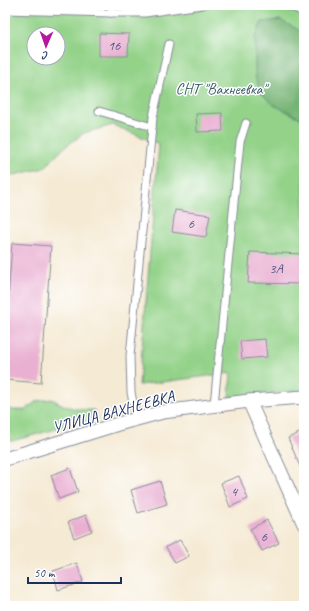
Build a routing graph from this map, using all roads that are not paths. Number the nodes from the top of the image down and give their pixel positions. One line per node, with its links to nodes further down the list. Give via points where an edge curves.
1 (112, 5): 5 (lane)
2 (202, 5): 5 (lane, via 145,13)
3 (285, 5): 6 (lane)
4 (5, 10): 5 (lane)
5 (111, 13)
6 (304, 14)
7 (169, 44): 10 (lane)
8 (99, 110): 10 (lane)
9 (246, 123): 13 (lane, via 240,142)
10 (152, 128): 14 (lane, via 130,356 131,392)
11 (304, 397): 12 (street, УЛИЦА ВАХНЕЕВКА)
12 (249, 401): 13 (street, УЛИЦА ВАХНЕЕВКА); 16 (street)
13 (214, 405): 14 (street, УЛИЦА ВАХНЕЕВКА, via 163,412)
14 (136, 420): 15 (street, УЛИЦА ВАХНЕЕВКА)
15 (5, 459)
16 (304, 524)

